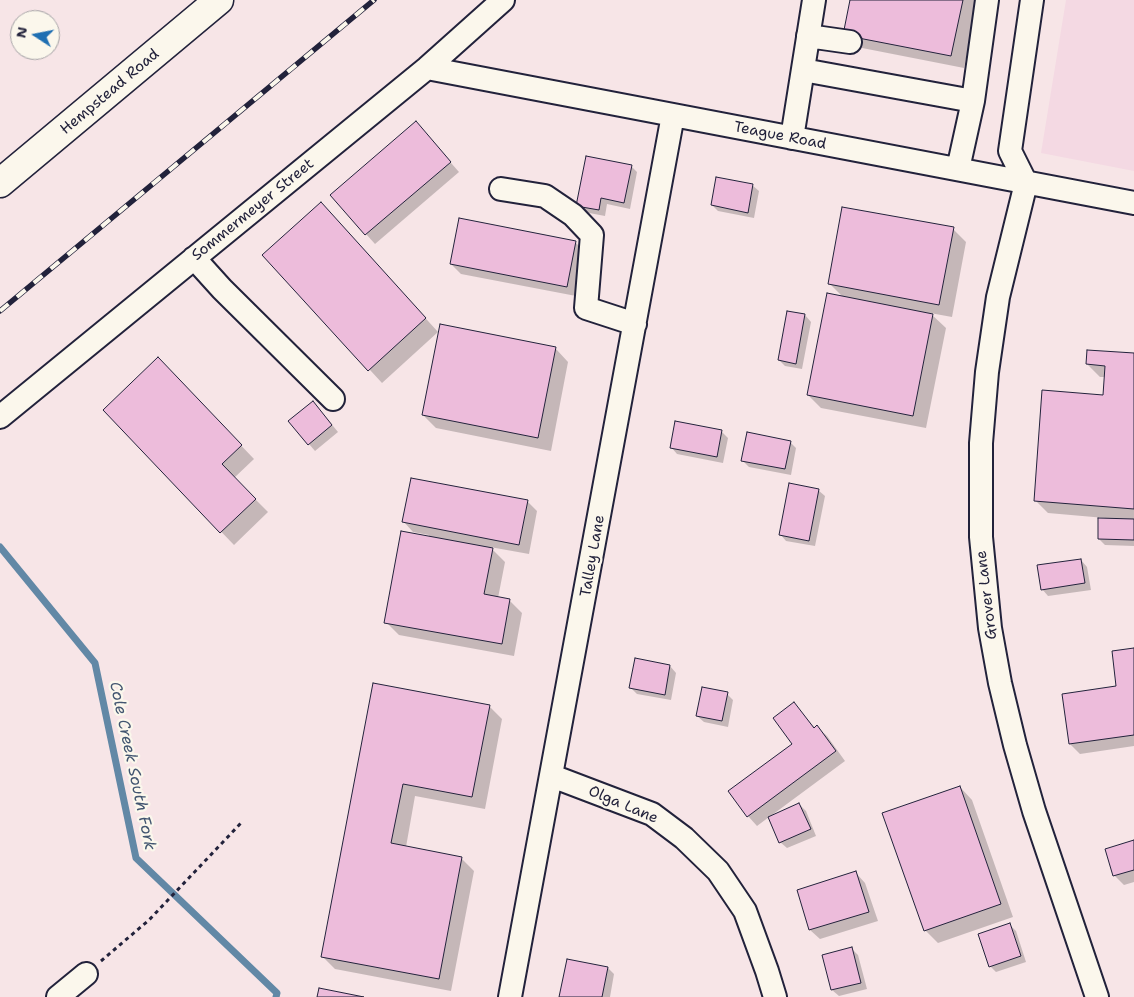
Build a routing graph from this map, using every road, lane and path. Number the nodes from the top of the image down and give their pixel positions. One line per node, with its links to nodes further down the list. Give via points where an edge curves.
1 (219, 0): 14 (main road, Hempstead Road)
2 (502, 0): 8 (street, Sommermeyer Street)
3 (814, 0): 6 (street)
4 (987, 0): 10 (street)
5 (1032, 0): 15 (street, via 1010,151)
6 (808, 36): 7 (street); 9 (street)
7 (850, 42)
8 (426, 68): 11 (street, Teague Road); 18 (street, Sommermeyer Street)
9 (803, 70): 10 (street); 12 (street)
10 (973, 101): 13 (street)
11 (674, 115): 12 (street, Teague Road); 19 (street, Talley Lane)
12 (792, 138): 13 (street, Teague Road)
13 (958, 169): 15 (street, Teague Road)
14 (0, 183)
15 (1026, 183): 17 (street, Teague Road); 28 (street, Grover Lane, via 998,298 987,372 981,443 981,537 992,637 1015,745)
16 (501, 189): 19 (street, via 545,196 573,215 592,235 586,308)
17 (1134, 203)
18 (194, 258): 20 (street); 21 (street, Sommermeyer Street)
19 (635, 324): 22 (street, Talley Lane)
20 (333, 399)
21 (0, 417)
22 (552, 776): 26 (street, Talley Lane); 27 (street, Olga Lane, via 652,814 684,838 718,871 745,911)
23 (241, 823): 24 (path, via 149,920)
24 (86, 974): 25 (street)
25 (58, 997)
26 (510, 997)
27 (775, 997)
28 (1097, 997)

